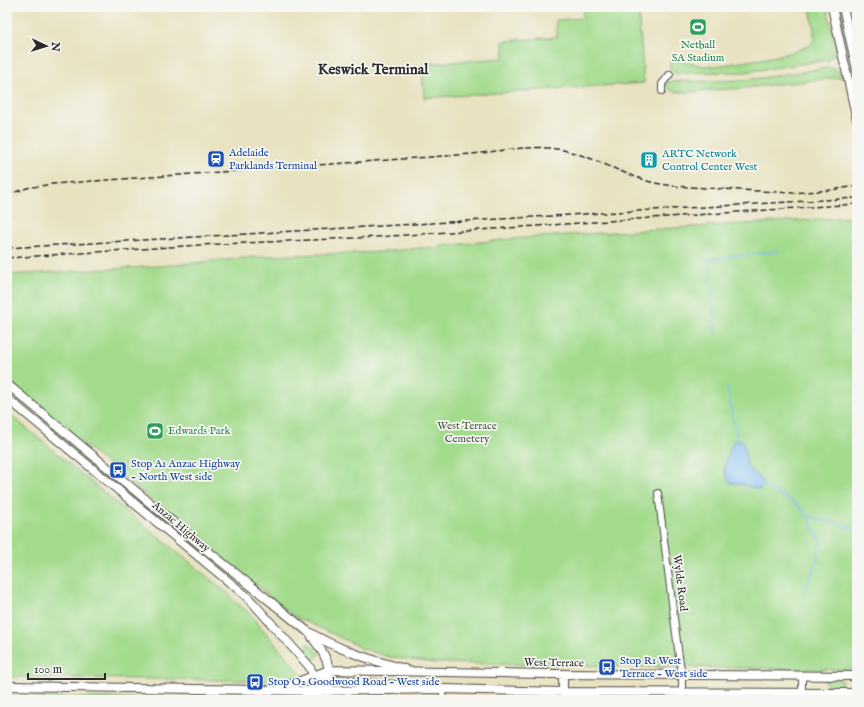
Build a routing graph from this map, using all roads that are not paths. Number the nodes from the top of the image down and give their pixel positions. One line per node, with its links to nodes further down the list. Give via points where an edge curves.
1 (832, 7): 6 (main road)
2 (843, 7): 3 (main road)
3 (857, 70)
4 (670, 74): 5 (street, via 662,84)
5 (662, 91)
6 (857, 120)
7 (7, 384): 9 (main road, Anzac Highway)
8 (7, 398): 10 (main road, Anzac Highway)
9 (26, 400): 10 (main road); 12 (main road, Anzac Highway)
10 (20, 408): 16 (main road, Anzac Highway, via 245,595)
11 (658, 493): 17 (street, Wylde Road)
12 (307, 631): 13 (main road, via 323,651); 14 (main road, West Terrace, via 354,654)
13 (329, 670): 14 (main road, West Terrace); 16 (main road, West Terrace); 20 (main road)
14 (420, 672): 15 (main road, West Terrace)
15 (563, 674): 17 (main road, West Terrace); 28 (main road)
16 (314, 675): 20 (main road); 23 (main road, West Terrace, via 292,685); 25 (main road, Anzac Highway)
17 (682, 675): 18 (main road, West Terrace); 29 (street, Wylde Road)
18 (802, 676): 19 (main road, West Terrace); 31 (street)
19 (857, 676)
20 (329, 680): 22 (main road); 26 (main road)
21 (7, 686): 23 (main road)
22 (443, 689): 26 (main road); 28 (main road); 35 (street)
23 (270, 690): 24 (main road)
24 (302, 691): 25 (main road); 32 (main road)
25 (319, 691): 26 (main road); 33 (main road, Anzac Highway)
26 (329, 691): 34 (main road)
27 (857, 693): 31 (main road)
28 (563, 696): 29 (main road)
29 (682, 696): 30 (main road)
30 (722, 696): 31 (main road)
31 (802, 696)
32 (314, 700)
33 (320, 700)
34 (328, 700)
35 (443, 700)

